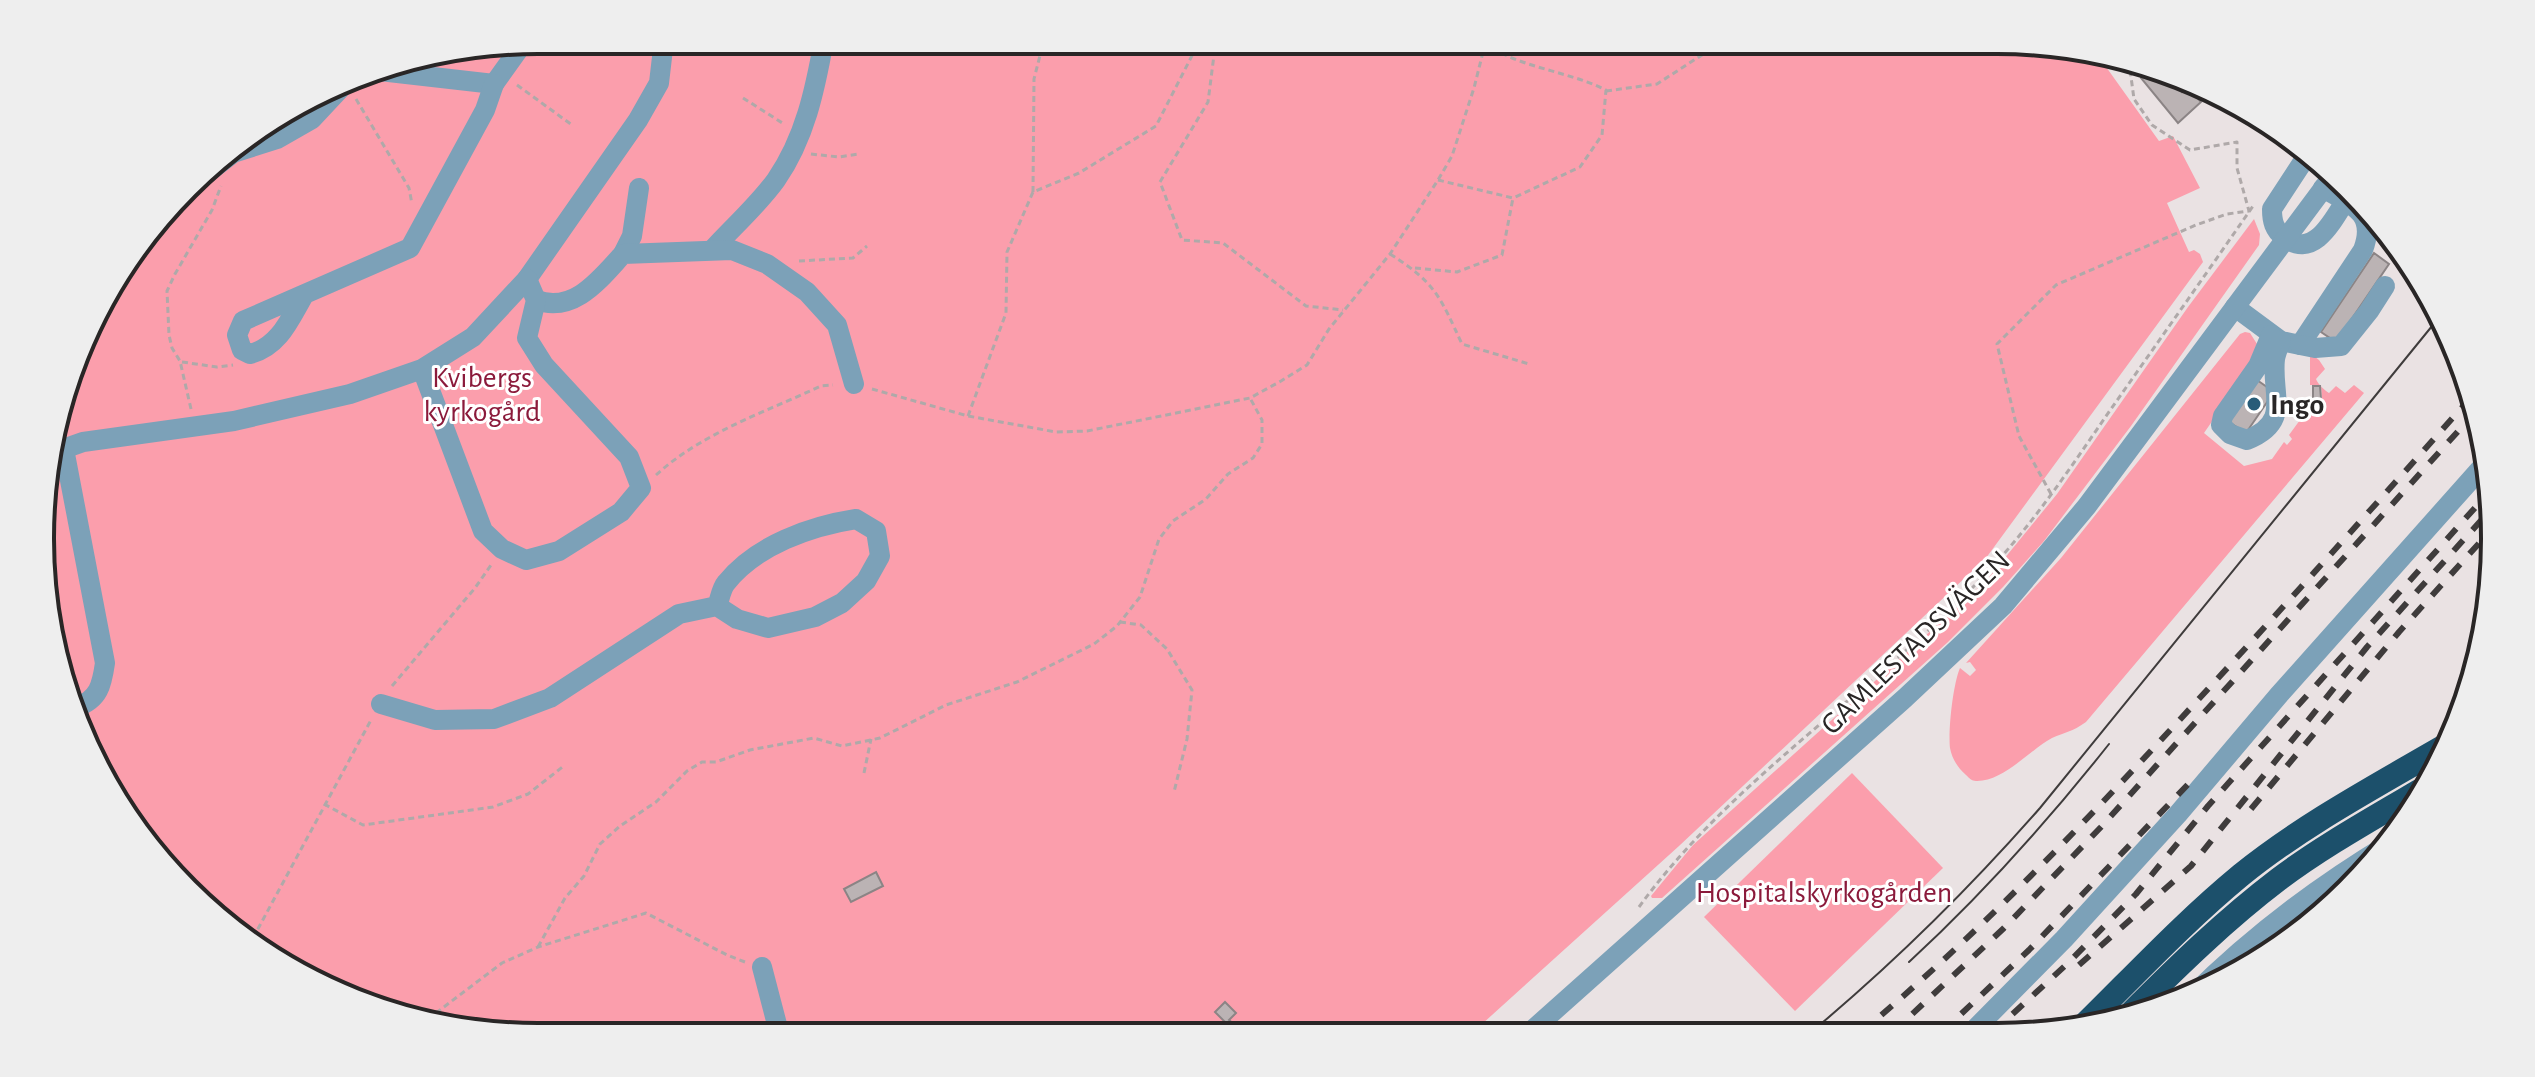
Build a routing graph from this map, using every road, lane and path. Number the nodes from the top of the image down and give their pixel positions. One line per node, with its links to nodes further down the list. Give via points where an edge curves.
1 (662, 54): 39 (street, via 659,83 638,120)
2 (822, 54): 17 (street)
3 (1040, 54): 25 (path, via 1034,79)
4 (1193, 54): 25 (path, via 1156,126 1079,173)
5 (1214, 54): 44 (path, via 1208,102 1160,182 1182,240 1223,243 1306,306)
6 (1482, 54): 22 (path, via 1452,156)
7 (1510, 54): 13 (path)
8 (1703, 54): 13 (path, via 1657,84)
9 (518, 55): 12 (street)
10 (405, 73): 12 (street)
11 (2131, 74): 29 (path, via 2134,99 2152,125 2190,150 2237,142 2237,168)
12 (503, 83): 16 (path); 31 (street)
13 (1606, 91): 26 (path, via 1602,135 1580,167)
14 (349, 93): 18 (street, via 277,139); 31 (path, via 409,188)
15 (743, 98): 17 (path)
16 (572, 125)
17 (797, 143): 19 (path, via 839,157); 34 (street, via 775,182)
18 (255, 146)
19 (859, 154)
20 (2302, 163): 32 (street, via 2272,209 2274,226)
21 (224, 170): 47 (path, via 220,193 167,291 169,335)
22 (1438, 180): 26 (path); 36 (path)
23 (2326, 184): 32 (street, GAMLESTADSVÄGEN)
24 (639, 188): 35 (street, via 632,236)
25 (1033, 192): 53 (path, via 1007,252 1006,313)
26 (1513, 198): 37 (path, via 1502,255 1457,272)
27 (2256, 201): 29 (path)
28 (2344, 202): 32 (street, via 2314,242 2298,245)
29 (2249, 211): 58 (path); 58 (path, via 2196,225 2056,285 1997,344 2019,436)
30 (2368, 228): 45 (street, via 2363,250)
31 (421, 230): 41 (street, via 410,248)
32 (2286, 239): 43 (street, GAMLESTADSVÄGEN)
33 (867, 246): 38 (path, via 853,258 788,262)
34 (713, 249): 35 (street); 38 (street, via 732,250)
35 (623, 254): 42 (street, via 593,286 567,302 550,305)
36 (1390, 254): 37 (path); 44 (path)
37 (1411, 267): 48 (path, via 1440,296 1462,344)
38 (774, 270): 50 (street, via 807,292 837,325)
39 (527, 279): 42 (street); 49 (street, via 473,337)
40 (2385, 286): 45 (street, via 2341,346 2315,348)
41 (304, 295): 46 (street, via 279,336 265,351); 46 (street, via 243,321 237,335 242,350)
42 (536, 300): 57 (street, via 527,338 544,365 629,457)
43 (2235, 307): 45 (street); 81 (street, GAMLESTADSVÄGEN, via 2087,506 2003,606 1905,698)
44 (1343, 310): 51 (path, via 1307,365)
45 (2284, 340)
46 (250, 354): 47 (path, via 228,367)
47 (180, 361): 52 (path)
48 (1529, 364)
49 (422, 369): 54 (street, via 350,394 248,418 83,442); 59 (street, via 483,531)
50 (854, 384): 53 (path); 57 (path, via 821,386 720,432 678,455)
51 (1250, 398): 53 (path, via 1087,431 1056,432); 61 (path, via 1262,420 1262,444 1206,499 1173,521 1159,539 1140,597)
52 (191, 407)
53 (968, 416)
54 (62, 450)
55 (59, 467): 63 (street, via 105,663 102,686)
56 (2477, 473): 82 (street, via 2178,814)
57 (641, 488): 59 (street, via 621,512 559,551 526,560)
58 (2051, 494): 72 (path, via 1951,609 1749,788 1689,846)
59 (502, 549): 62 (path)
60 (717, 606): 60 (street, via 737,619 768,628 815,617 842,603 866,581 880,556 876,531 856,519 783,540 742,567 724,585); 62 (street, via 679,614 550,698 494,719 435,720)
61 (1120, 622): 64 (path, via 1094,644 1017,682 946,705); 68 (path, via 1141,625 1167,649 1192,690)
62 (381, 704): 70 (path)
63 (84, 705)
64 (871, 739): 67 (path); 75 (path, via 842,746 814,738 702,762 687,771 600,844)
65 (2430, 755): 79 (highway, via 2243,874)
66 (565, 765): 70 (path, via 528,794 493,807 363,825)
67 (864, 773)
68 (1174, 792)
69 (2404, 800): 77 (highway, via 2282,877 2229,919)
70 (324, 804): 73 (path)
71 (2356, 863): 74 (street)
72 (1634, 914)
73 (256, 932)
74 (2259, 945)
75 (538, 947): 76 (path, via 646,913); 78 (path, via 502,963)
76 (762, 967): 80 (street)
77 (2146, 999)
78 (437, 1012)
79 (2097, 1013)
80 (777, 1023)
81 (1527, 1023)
82 (1981, 1023)

